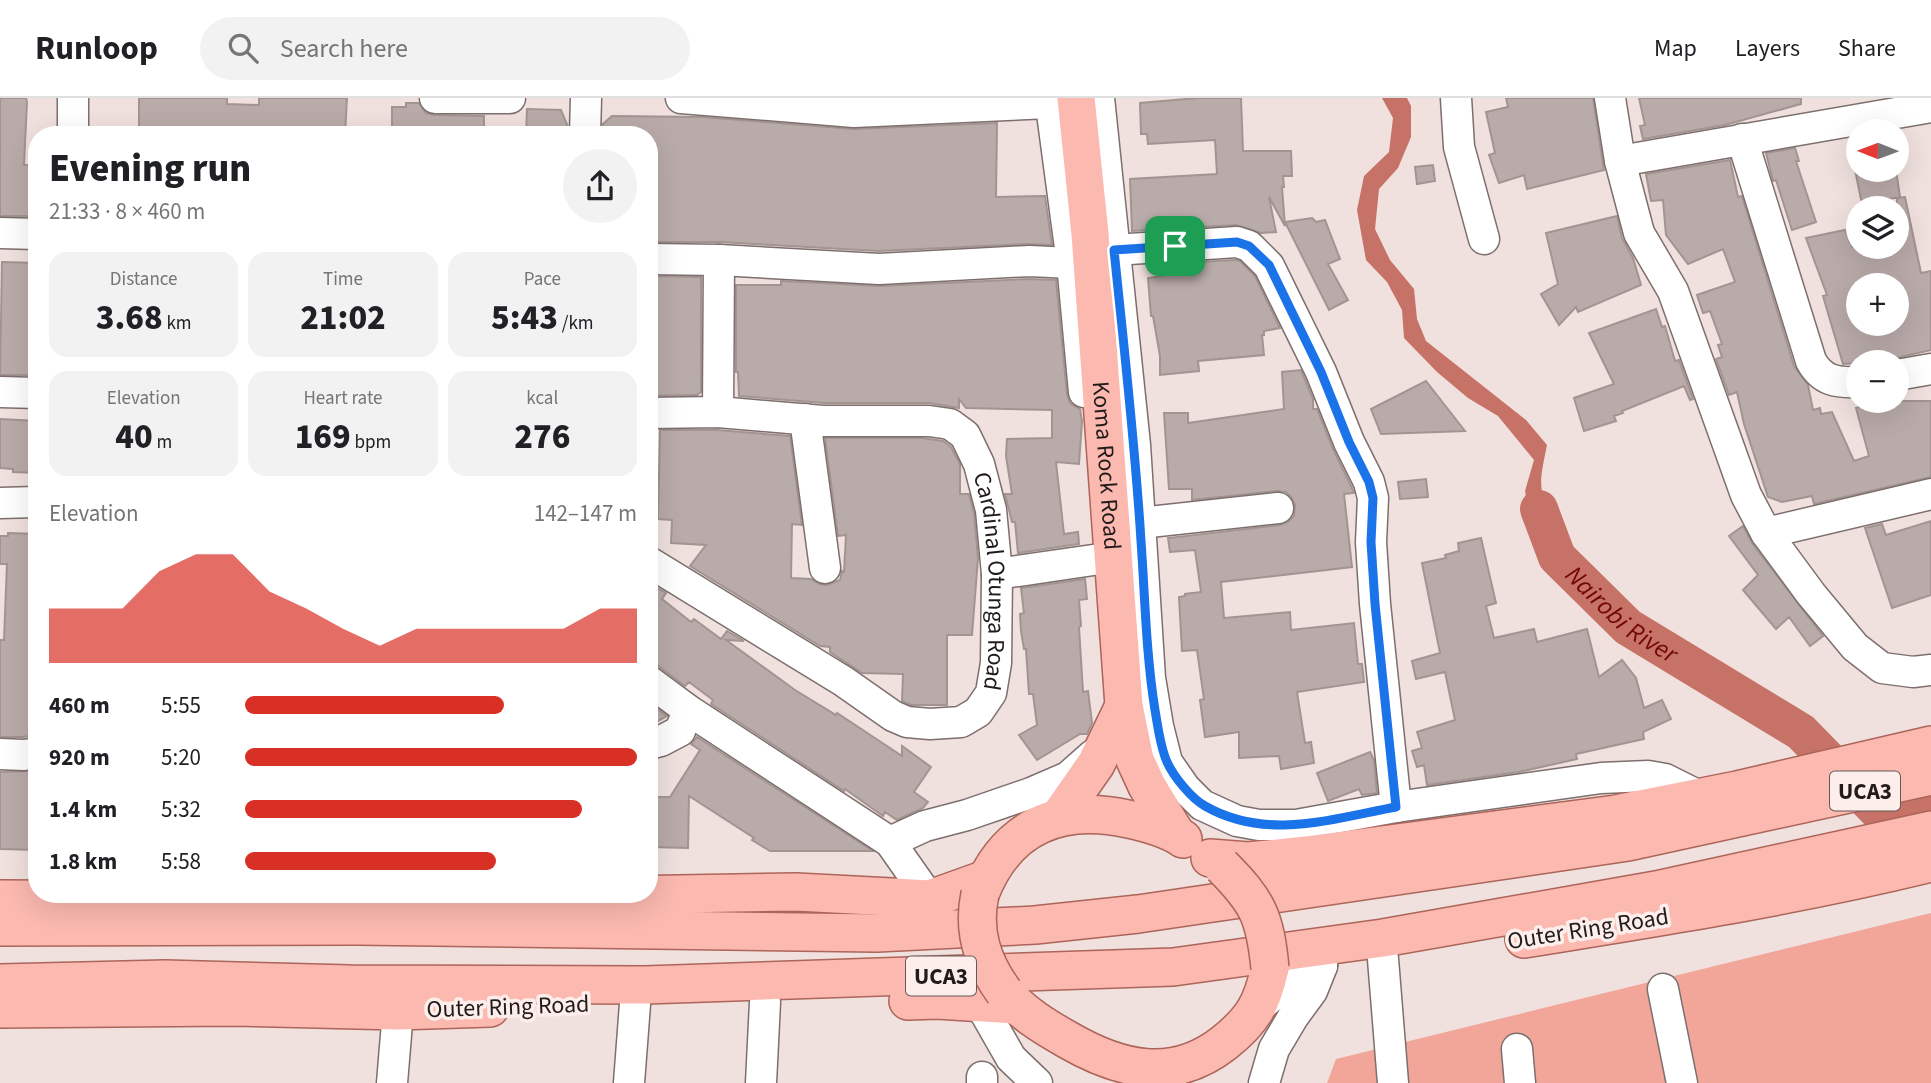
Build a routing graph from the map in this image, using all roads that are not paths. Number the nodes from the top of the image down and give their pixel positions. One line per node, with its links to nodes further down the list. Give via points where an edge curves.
1 (73, 98): 11 (street)
2 (435, 98): 3 (street)
3 (510, 98)
4 (586, 98): 12 (street)
5 (681, 98): 9 (street, via 854,112)
6 (1099, 98): 18 (street)
7 (1456, 98): 17 (street, via 1459,147)
8 (1609, 98): 14 (street)
9 (1059, 100): 21 (street); 42 (main road, Koma Rock Road, via 1090,234)
10 (1931, 107): 13 (street)
11 (73, 126)
12 (585, 126)
13 (1742, 139): 14 (street); 24 (street, via 1811,361 1823,377)
14 (1620, 161): 35 (street, via 1639,233 1673,291 1746,495)
15 (0, 233): 16 (street)
16 (28, 234)
17 (1484, 239)
18 (1114, 250): 34 (street); 49 (street, via 1237,242 1249,246 1269,265 1372,492 1375,604)
19 (658, 259): 20 (street)
20 (719, 260): 21 (street, via 879,269); 27 (street)
21 (1072, 263): 36 (street)
22 (1931, 369): 23 (street)
23 (1909, 373)
24 (1846, 382)
25 (0, 392): 26 (street)
26 (28, 393)
27 (718, 412): 28 (street, Cardinal Otunga Road); 29 (street, Cardinal Otunga Road)
28 (658, 413)
29 (805, 419): 38 (street); 39 (street, Cardinal Otunga Road, via 929,421 950,424 965,435 979,464 991,510)
30 (1931, 494): 35 (street)
31 (28, 502): 32 (street)
32 (0, 503)
33 (1278, 508): 34 (street)
34 (1140, 523): 49 (street, via 1150,678 1158,726 1167,762 1185,788 1202,805 1237,821 1259,825 1296,825)
35 (1766, 533): 40 (street, via 1855,647 1882,668)
36 (1100, 559): 39 (street); 53 (street, via 1110,715 1106,734 1093,755 1068,777 1031,793 925,826)
37 (658, 568): 39 (street, Cardinal Otunga Road, via 893,716 930,724 961,722 978,712 991,692 996,663)
38 (825, 568)
39 (997, 574)
40 (1931, 670)
41 (658, 688): 43 (street)
42 (1124, 706): 50 (main road, Koma Rock Road, via 1096,764); 52 (main road, via 1136,760)
43 (688, 710): 44 (street, via 680,731); 53 (street)
44 (658, 742)
45 (0, 754): 46 (street)
46 (28, 754)
47 (1926, 756): 48 (main road, UCA3); 61 (main road, UCA3, via 1800,806 1628,842 1035,925 877,933)
48 (1701, 797): 49 (street, via 1648,776 1601,778); 54 (main road, UCA3, via 1602,816 1374,847)
49 (1396, 807)
50 (1059, 817): 52 (main road, Outer Ring Road, via 1118,817); 56 (main road, Outer Ring Road, via 1008,847)
51 (1931, 830): 64 (main road, Outer Ring Road / UCA3, via 1656,890 1383,938 1173,967 645,985 165,979)
52 (1176, 834): 54 (main road, Outer Ring Road)
53 (890, 842): 60 (street)
54 (1216, 862): 71 (main road, Outer Ring Road, bridge, via 1241,884 1257,908 1267,938 1270,968)
55 (1920, 866): 62 (main road, Outer Ring Road, via 1691,913)
56 (983, 887): 60 (main road); 66 (main road, Outer Ring Road, bridge, via 976,930)
57 (658, 894): 60 (main road, via 784,892)
58 (0, 899): 59 (main road)
59 (28, 899)
60 (930, 899)
61 (0, 927)
62 (1382, 959): 63 (main road, Outer Ring Road); 81 (street)
63 (1322, 966): 71 (street, Outer Ring Road, via 1299,975); 80 (street, via 1274,1049)
64 (0, 983)
65 (1662, 989): 83 (street)
66 (1000, 1000): 67 (main road, Outer Ring Road / UCA3); 73 (main road, Outer Ring Road); 77 (street, via 1012,1058)
67 (765, 1002): 68 (main road, Outer Ring Road / UCA3); 76 (street)
68 (635, 1004): 70 (main road, Outer Ring Road / UCA3); 75 (street)
69 (0, 1009): 70 (main road, Outer Ring Road / UCA3)
70 (398, 1011): 74 (street)
71 (1250, 1018): 73 (main road, Outer Ring Road, via 1213,1052 1164,1069); 79 (main road)
72 (1517, 1049): 82 (street)
73 (1096, 1056): 78 (main road)
74 (392, 1083)
75 (629, 1083)
76 (761, 1083)
77 (1037, 1083)
78 (1125, 1083)
79 (1208, 1083)
80 (1264, 1083)
81 (1394, 1083)
82 (1519, 1083)
83 (1682, 1083)

